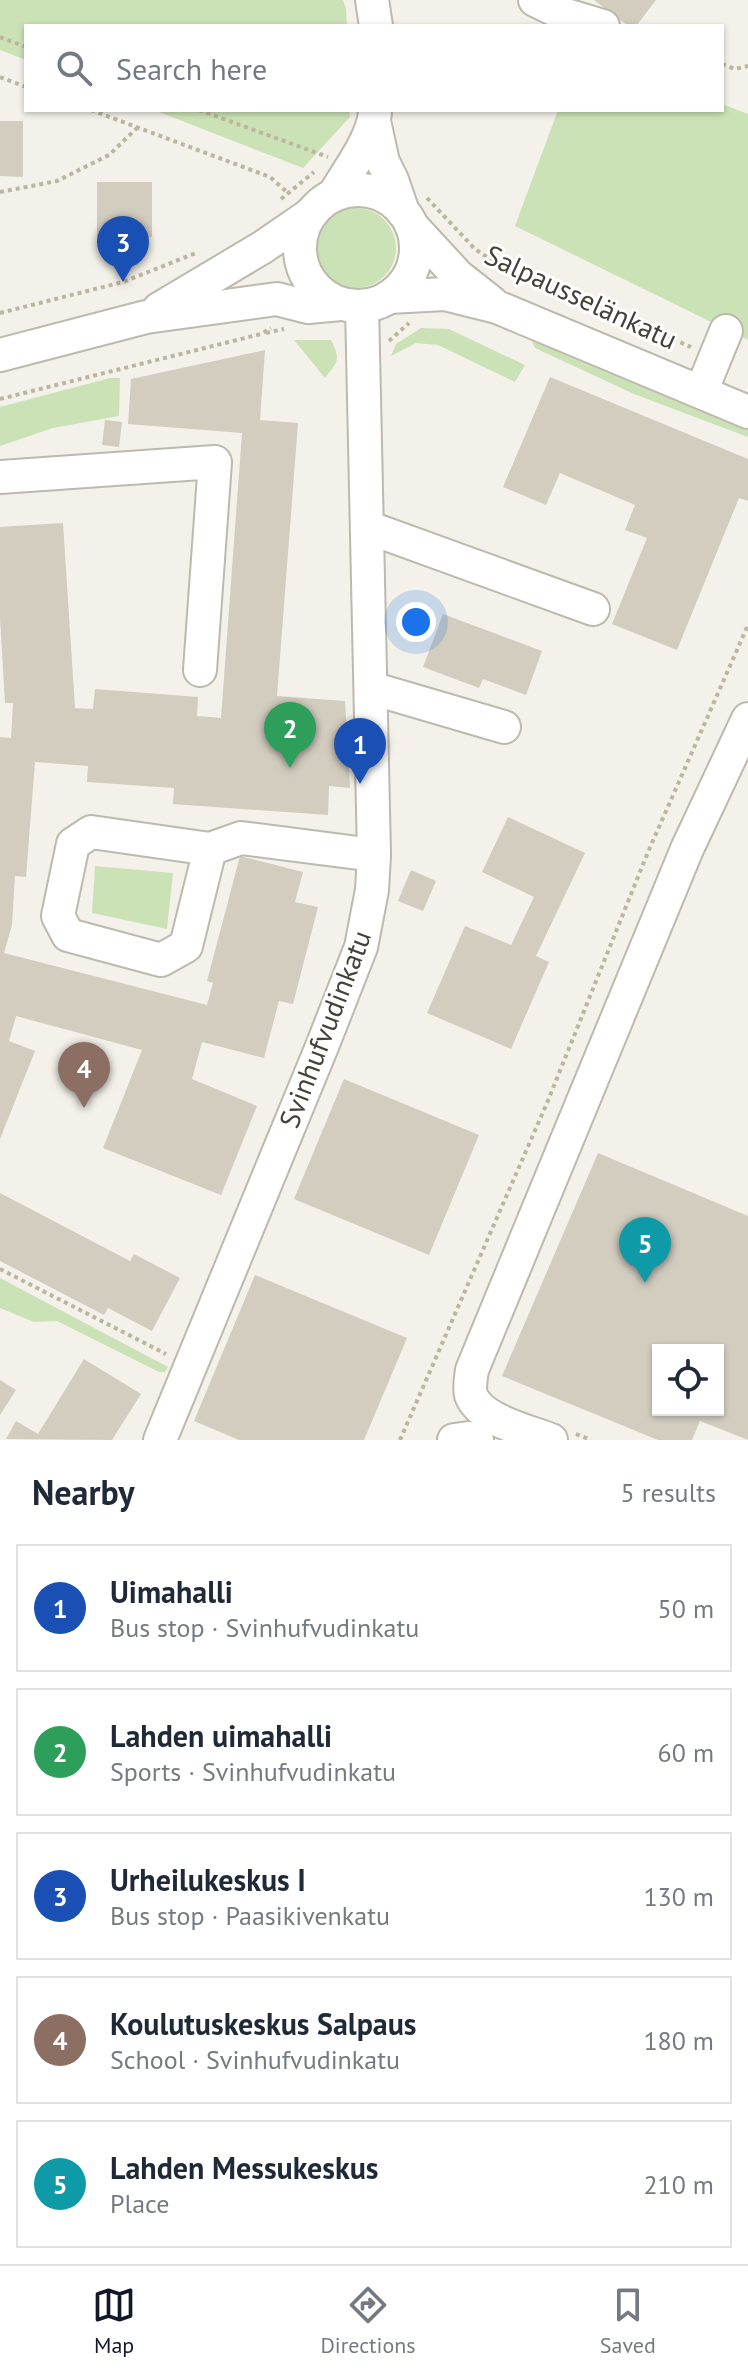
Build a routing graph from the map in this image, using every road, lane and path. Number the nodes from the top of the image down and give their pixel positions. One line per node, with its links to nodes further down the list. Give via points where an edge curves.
1 (372, 0): 3 (street)
2 (535, 0): 4 (street)
3 (376, 24)
4 (596, 24)
5 (0, 37): 6 (path)
6 (24, 46)
7 (724, 65): 8 (path)
8 (748, 66)
9 (0, 77): 10 (path)
10 (24, 86)
11 (97, 112): 14 (path)
12 (205, 112): 17 (path, via 329,157)
13 (374, 116): 17 (street, via 355,161); 18 (street, via 383,162)
14 (138, 127): 15 (path, via 109,155 57,181); 17 (path, via 270,177)
15 (0, 192)
16 (279, 201): 17 (path)
17 (311, 201): 18 (street, via 353,190 371,192); 20 (street, via 299,243 305,274 326,297); 23 (street, via 263,247)
18 (413, 211): 20 (street, via 413,265 408,278); 21 (street, Salpausselänkatu, via 458,276); 25 (path, Salpausselänkatu, via 494,262)
19 (200, 252): 22 (path, via 123,282)
20 (364, 303): 21 (street, Salpausselänkatu, via 445,294); 23 (street, Salpausselänkatu, via 308,307 277,299); 31 (street, Svinhufvudinkatu)
21 (497, 307): 27 (street, Salpausselänkatu)
22 (0, 313)
23 (146, 317): 26 (street)
24 (283, 329): 28 (path)
25 (721, 344): 27 (street)
26 (2, 348)
27 (701, 392): 29 (street, Salpausselänkatu)
28 (0, 399)
29 (748, 412)
30 (0, 477): 34 (street, via 215,462)
31 (367, 527): 32 (street); 35 (street, Svinhufvudinkatu)
32 (593, 609)
33 (748, 625): 44 (path)
34 (200, 670)
35 (371, 688): 37 (street); 39 (street, Svinhufvudinkatu)
36 (748, 719): 42 (street, via 687,849 472,1370 470,1393 481,1411)
37 (504, 727)
38 (210, 849): 38 (street, via 91,832 73,844 58,916 68,935 161,960 186,946); 39 (street, via 241,838)
39 (374, 855): 43 (street, Svinhufvudinkatu, via 361,947)
40 (0, 1269): 41 (path)
41 (175, 1359)
42 (558, 1434): 47 (path)
43 (160, 1440)
44 (400, 1440)
45 (454, 1440): 46 (street)
46 (477, 1440)
47 (591, 1440)

